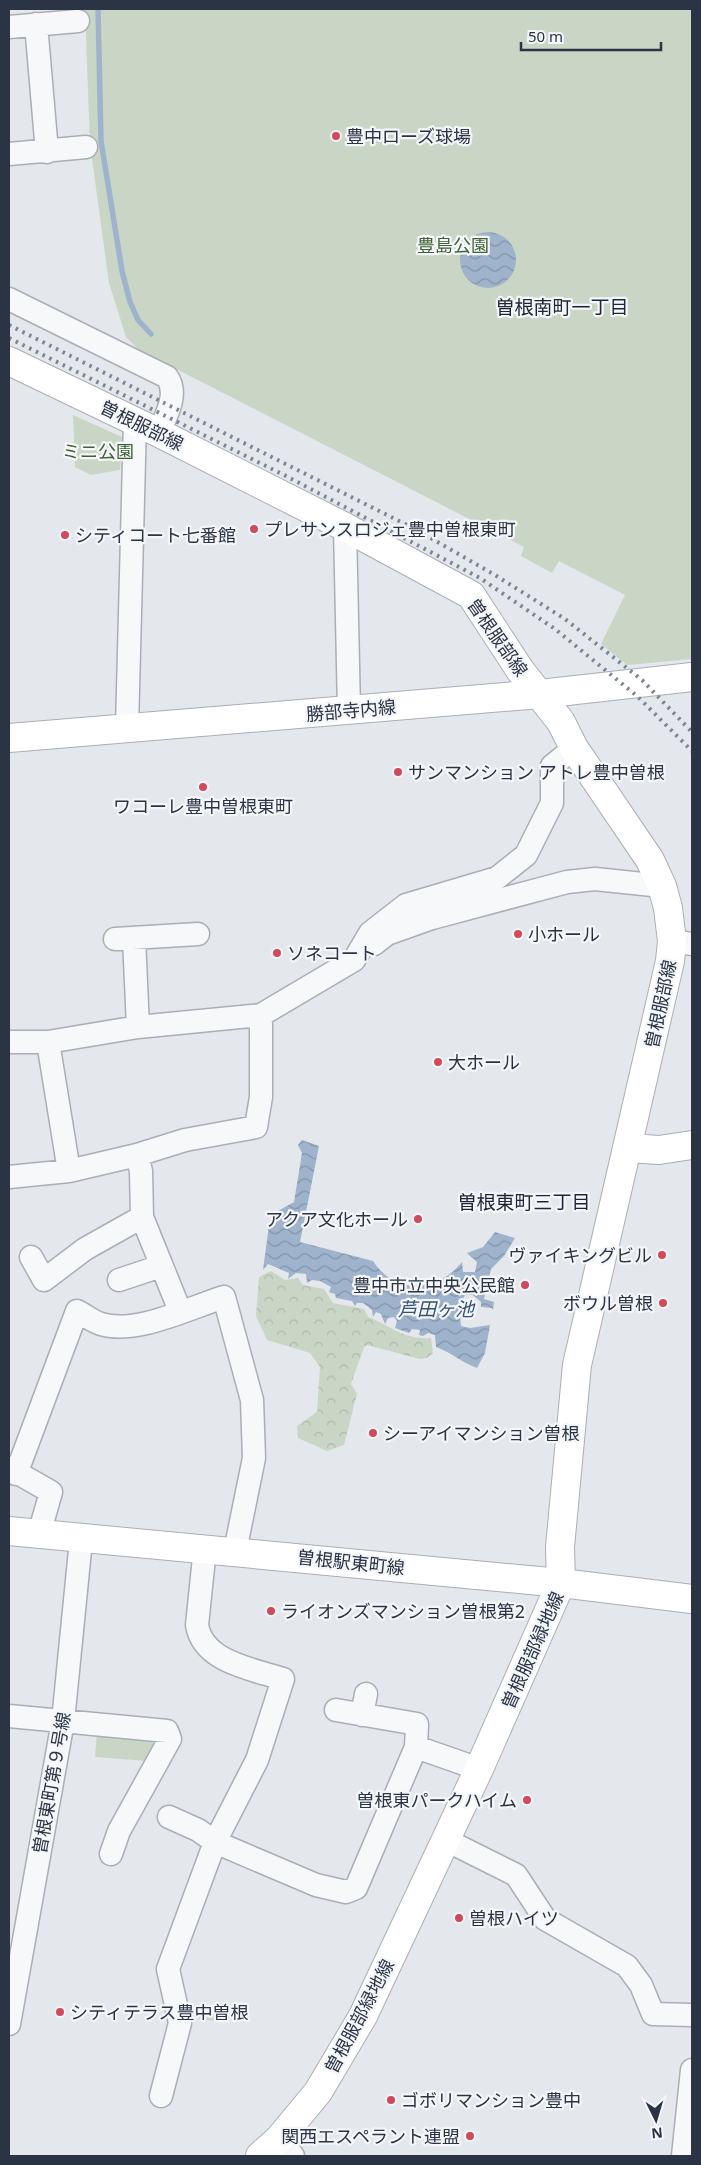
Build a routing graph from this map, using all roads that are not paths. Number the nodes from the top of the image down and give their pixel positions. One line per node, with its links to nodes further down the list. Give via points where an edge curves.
1 (78, 21): 2 (street)
2 (36, 24): 3 (street); 5 (street)
3 (9, 27)
4 (86, 147): 5 (street)
5 (47, 152): 6 (street)
6 (9, 154)
7 (9, 299): 10 (street, via 167,377 173,393)
8 (9, 361): 9 (street, 曽根服部線)
9 (135, 422): 10 (street, 曽根服部線); 15 (street)
10 (159, 433): 11 (street, 曽根服部線)
11 (345, 527): 13 (street, 曽根服部線, via 472,595 520,670); 14 (street)
12 (692, 677): 13 (street, 勝部寺内線)
13 (540, 694): 14 (street, 勝部寺内線); 17 (street, 曽根服部線, via 561,722)
14 (349, 710): 15 (street, 勝部寺内線)
15 (127, 728): 16 (street, 勝部寺内線)
16 (9, 738)
17 (574, 748): 18 (street, 曽根服部線, via 650,860); 21 (street, via 552,766 552,803 526,855 497,878 406,905 370,933)
18 (662, 886): 20 (street, 曽根服部線); 21 (street, via 595,879 567,882 432,918 387,934)
19 (198, 934): 23 (street, via 124,939)
20 (682, 942): 27 (street, 曽根服部線, via 670,961)
21 (354, 960): 22 (street)
22 (261, 1015): 23 (street); 28 (street, via 261,1097 256,1127 185,1140)
23 (138, 1028): 25 (street)
24 (9, 1042): 25 (street)
25 (48, 1042): 29 (street)
26 (692, 1145): 27 (street, via 658,1150)
27 (628, 1148): 42 (street, 曽根服部緑地線, via 578,1365 560,1547)
28 (137, 1155): 29 (street); 31 (street, via 141,1171)
29 (68, 1170): 30 (street)
30 (9, 1177)
31 (142, 1217): 32 (street, via 85,1249 44,1280); 33 (street)
32 (31, 1257)
33 (160, 1266): 34 (street); 35 (street)
34 (119, 1280)
35 (180, 1311): 36 (street, via 155,1322 129,1328 101,1324 78,1311); 41 (street, via 224,1297 252,1400 254,1458)
36 (12, 1471): 38 (street, via 51,1492)
37 (9, 1531): 38 (street, 曽根駅東町線)
38 (39, 1534): 39 (street, 曽根駅東町線)
39 (81, 1540): 40 (street, 曽根駅東町線); 46 (street, 曽根東町第９号線)
40 (205, 1548): 41 (street, 曽根駅東町線); 51 (street, via 197,1625 199,1637 208,1648 234,1664 283,1679 256,1760)
41 (235, 1551): 42 (street, 曽根駅東町線)
42 (561, 1583): 43 (street, 曽根駅東町線); 48 (street, 曽根服部緑地線)
43 (692, 1599)
44 (336, 1710): 47 (street, via 364,1704 417,1724)
45 (9, 1716): 46 (street)
46 (63, 1721): 52 (street, via 167,1731 170,1739 119,1831); 54 (street, 曽根東町第９号線)
47 (416, 1747): 48 (street); 51 (street, via 356,1888 346,1892 316,1885)
48 (479, 1769): 50 (street, 曽根服部緑地線)
49 (169, 1817): 51 (street)
50 (446, 1840): 53 (street, via 516,1875 545,1919 627,1966 642,1985 653,2014); 58 (street, 曽根服部緑地線, via 363,2016 318,2092)
51 (215, 1842): 56 (street, via 168,1969 180,2023)
52 (110, 1854)
53 (692, 2015)
54 (9, 2024)
55 (692, 2070): 57 (street)
56 (161, 2096)
57 (689, 2131): 59 (street)
58 (277, 2150)
59 (683, 2156)

